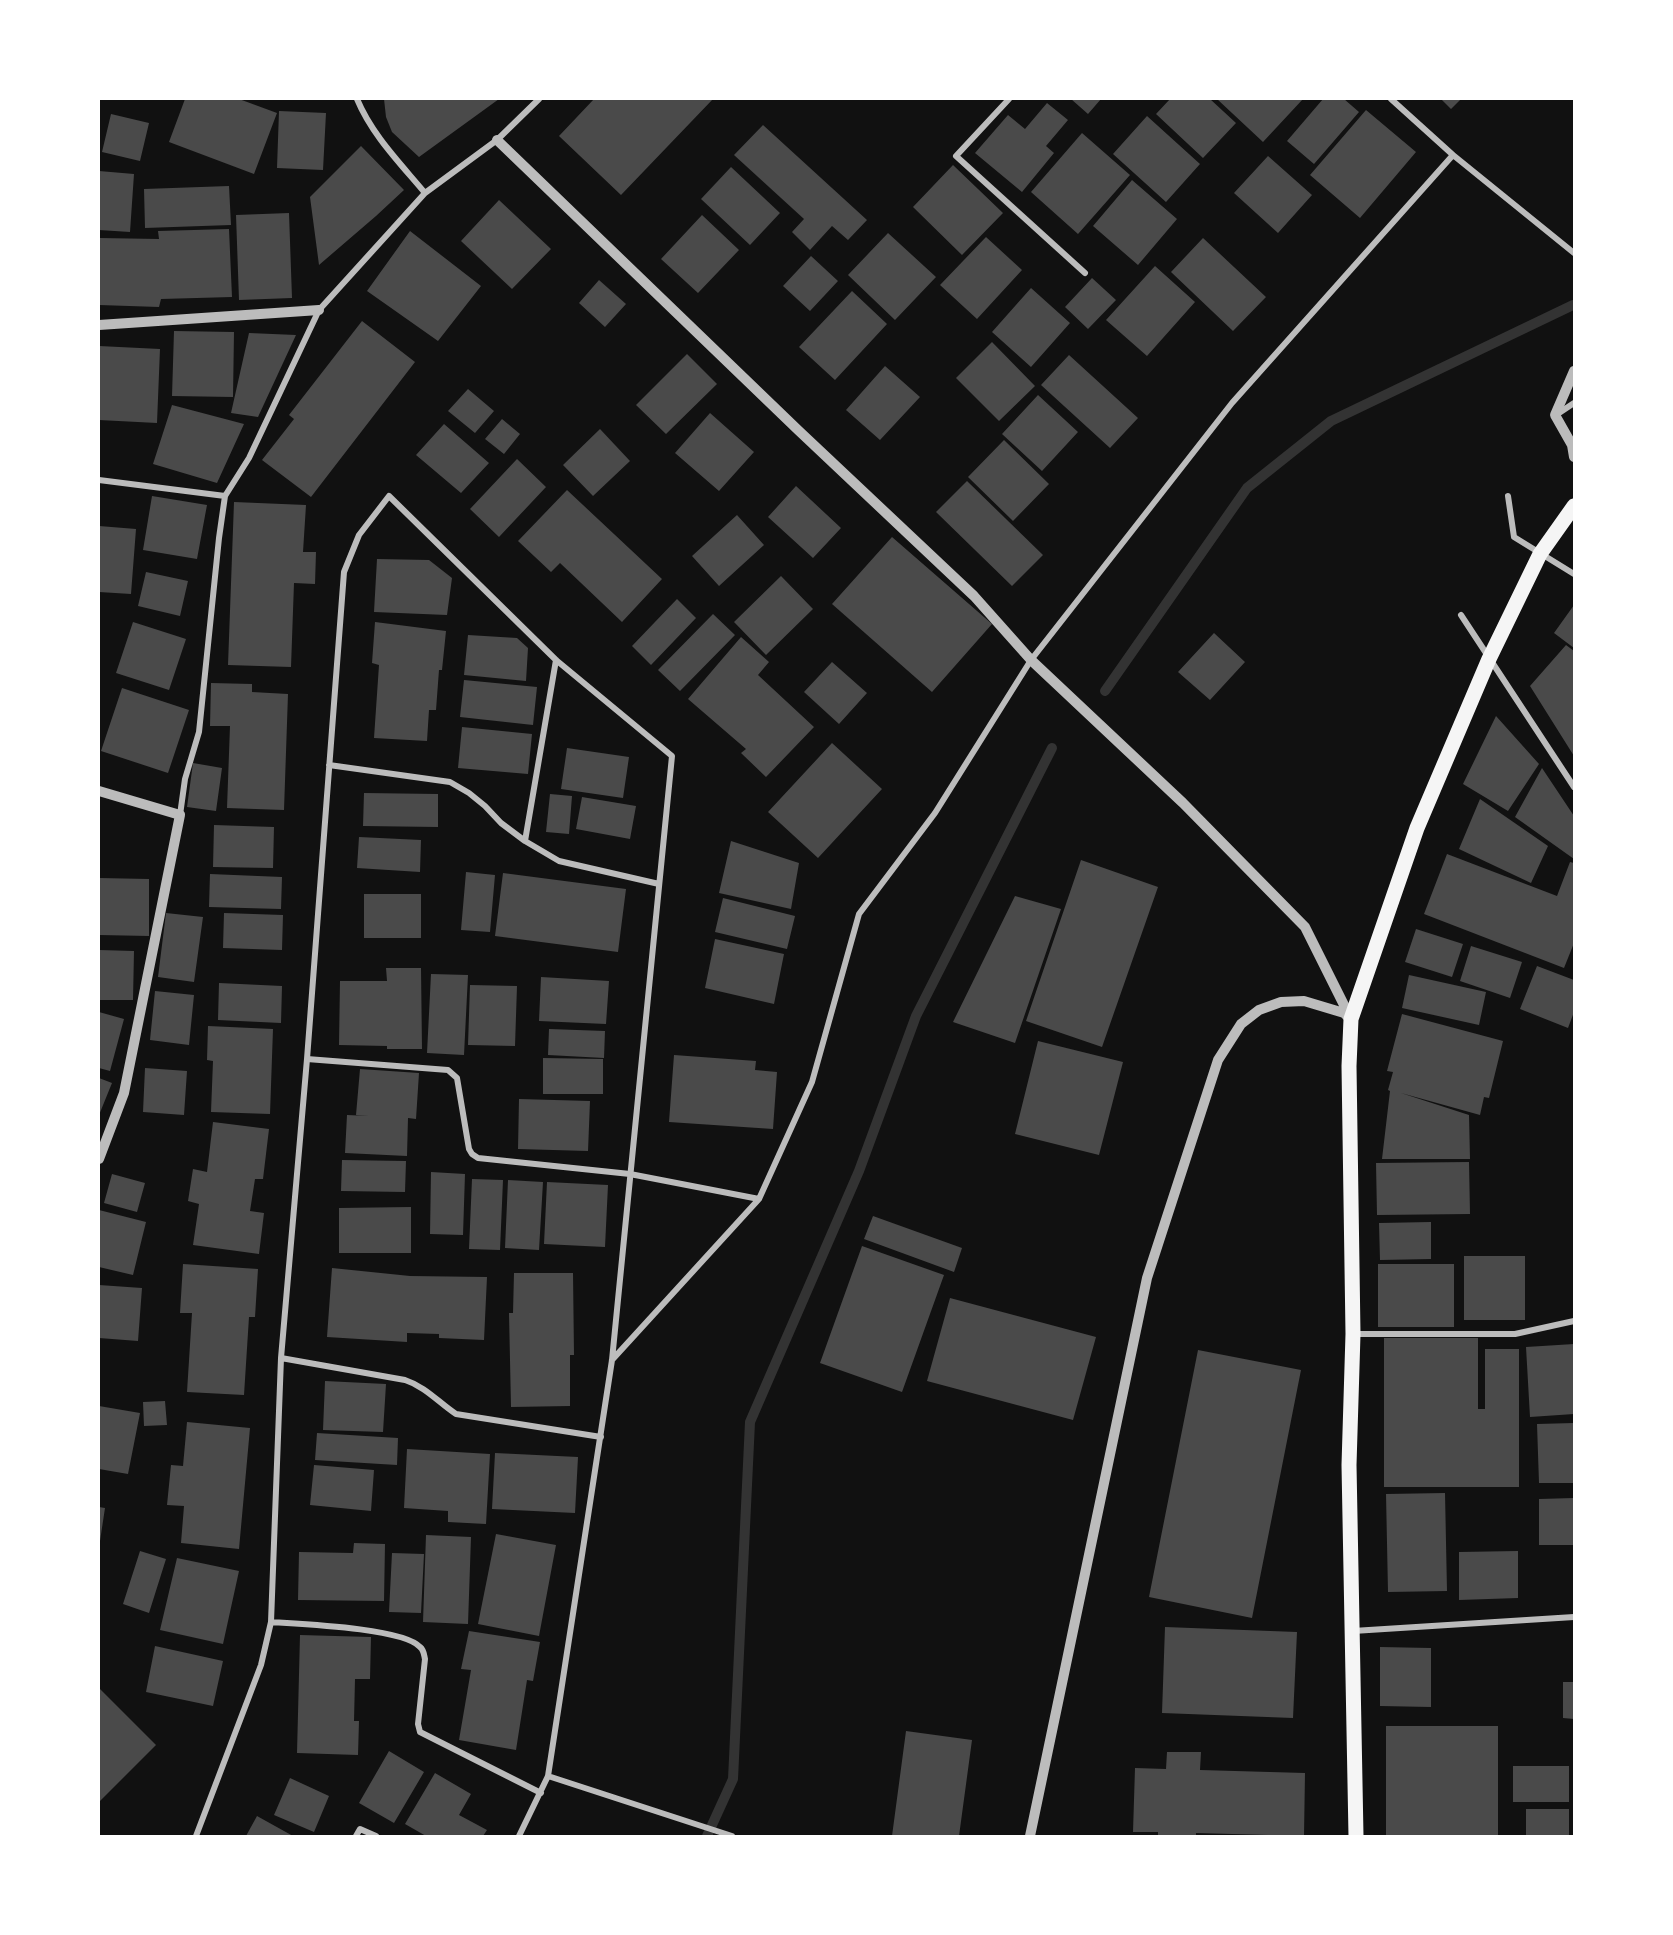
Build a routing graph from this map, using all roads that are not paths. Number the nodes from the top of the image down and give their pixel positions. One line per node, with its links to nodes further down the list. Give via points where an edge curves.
1 (357, 99): 7 (street, via 365,119)
2 (539, 99): 5 (street)
3 (1009, 99): 9 (street, via 956,156)
4 (1391, 99): 6 (street)
5 (497, 140): 7 (street); 25 (street, via 975,596)
6 (1453, 155): 8 (street); 25 (street, via 1232,403)
7 (425, 194): 10 (street)
8 (1574, 252)
9 (1085, 273)
10 (319, 310): 11 (street); 17 (street, via 249,459)
11 (99, 325)
12 (1574, 371): 14 (street)
13 (1574, 403): 14 (street)
14 (1555, 415): 15 (street, via 1572,445)
15 (1574, 457)
16 (99, 480): 17 (street)
17 (225, 496): 29 (street, via 198,732)
18 (1508, 496): 20 (street, via 1514,537)
19 (1574, 506): 20 (main road)
20 (1540, 554): 21 (street); 23 (main road)
21 (1574, 574)
22 (1461, 615): 23 (street)
23 (1489, 659): 27 (street); 32 (main road, via 1418,828)
24 (556, 660): 26 (street, via 389,496 359,535 344,572); 30 (street); 31 (street, via 672,756)
25 (1031, 660): 32 (street, via 1183,803 1305,927); 36 (street, via 935,813 859,914 812,1082)
26 (329, 765): 30 (street, via 450,782 469,793); 33 (street)
27 (1574, 787)
28 (99, 791): 29 (street)
29 (180, 815): 34 (street, via 124,1093)
30 (525, 841): 31 (street, via 559,861)
31 (659, 884): 35 (street)
32 (1351, 1019): 38 (main road, via 1348,1066); 52 (street, via 1344,1013 1304,1002 1281,1002 1259,1010 1241,1024 1218,1060 1147,1278)
33 (307, 1059): 35 (street, via 448,1070 458,1078 469,1149 478,1158); 39 (street)
34 (99, 1159)
35 (630, 1174): 36 (street); 40 (street)
36 (759, 1199): 40 (street)
37 (1574, 1320): 38 (street, via 1515,1334)
38 (1353, 1334): 44 (main road, via 1349,1465)
39 (281, 1358): 41 (street, via 419,1384 456,1414); 43 (street)
40 (612, 1360): 41 (street)
41 (601, 1437): 45 (street)
42 (1574, 1617): 44 (street)
43 (271, 1622): 46 (street, via 380,1632 419,1645 425,1659 420,1732); 47 (street, via 261,1665)
44 (1352, 1630): 53 (main road)
45 (548, 1776): 46 (street); 51 (street)
46 (541, 1793): 50 (street)
47 (196, 1836)
48 (356, 1836): 49 (street, via 360,1829)
49 (376, 1836)
50 (519, 1836)
51 (732, 1836)
52 (1030, 1836)
53 (1356, 1836)

